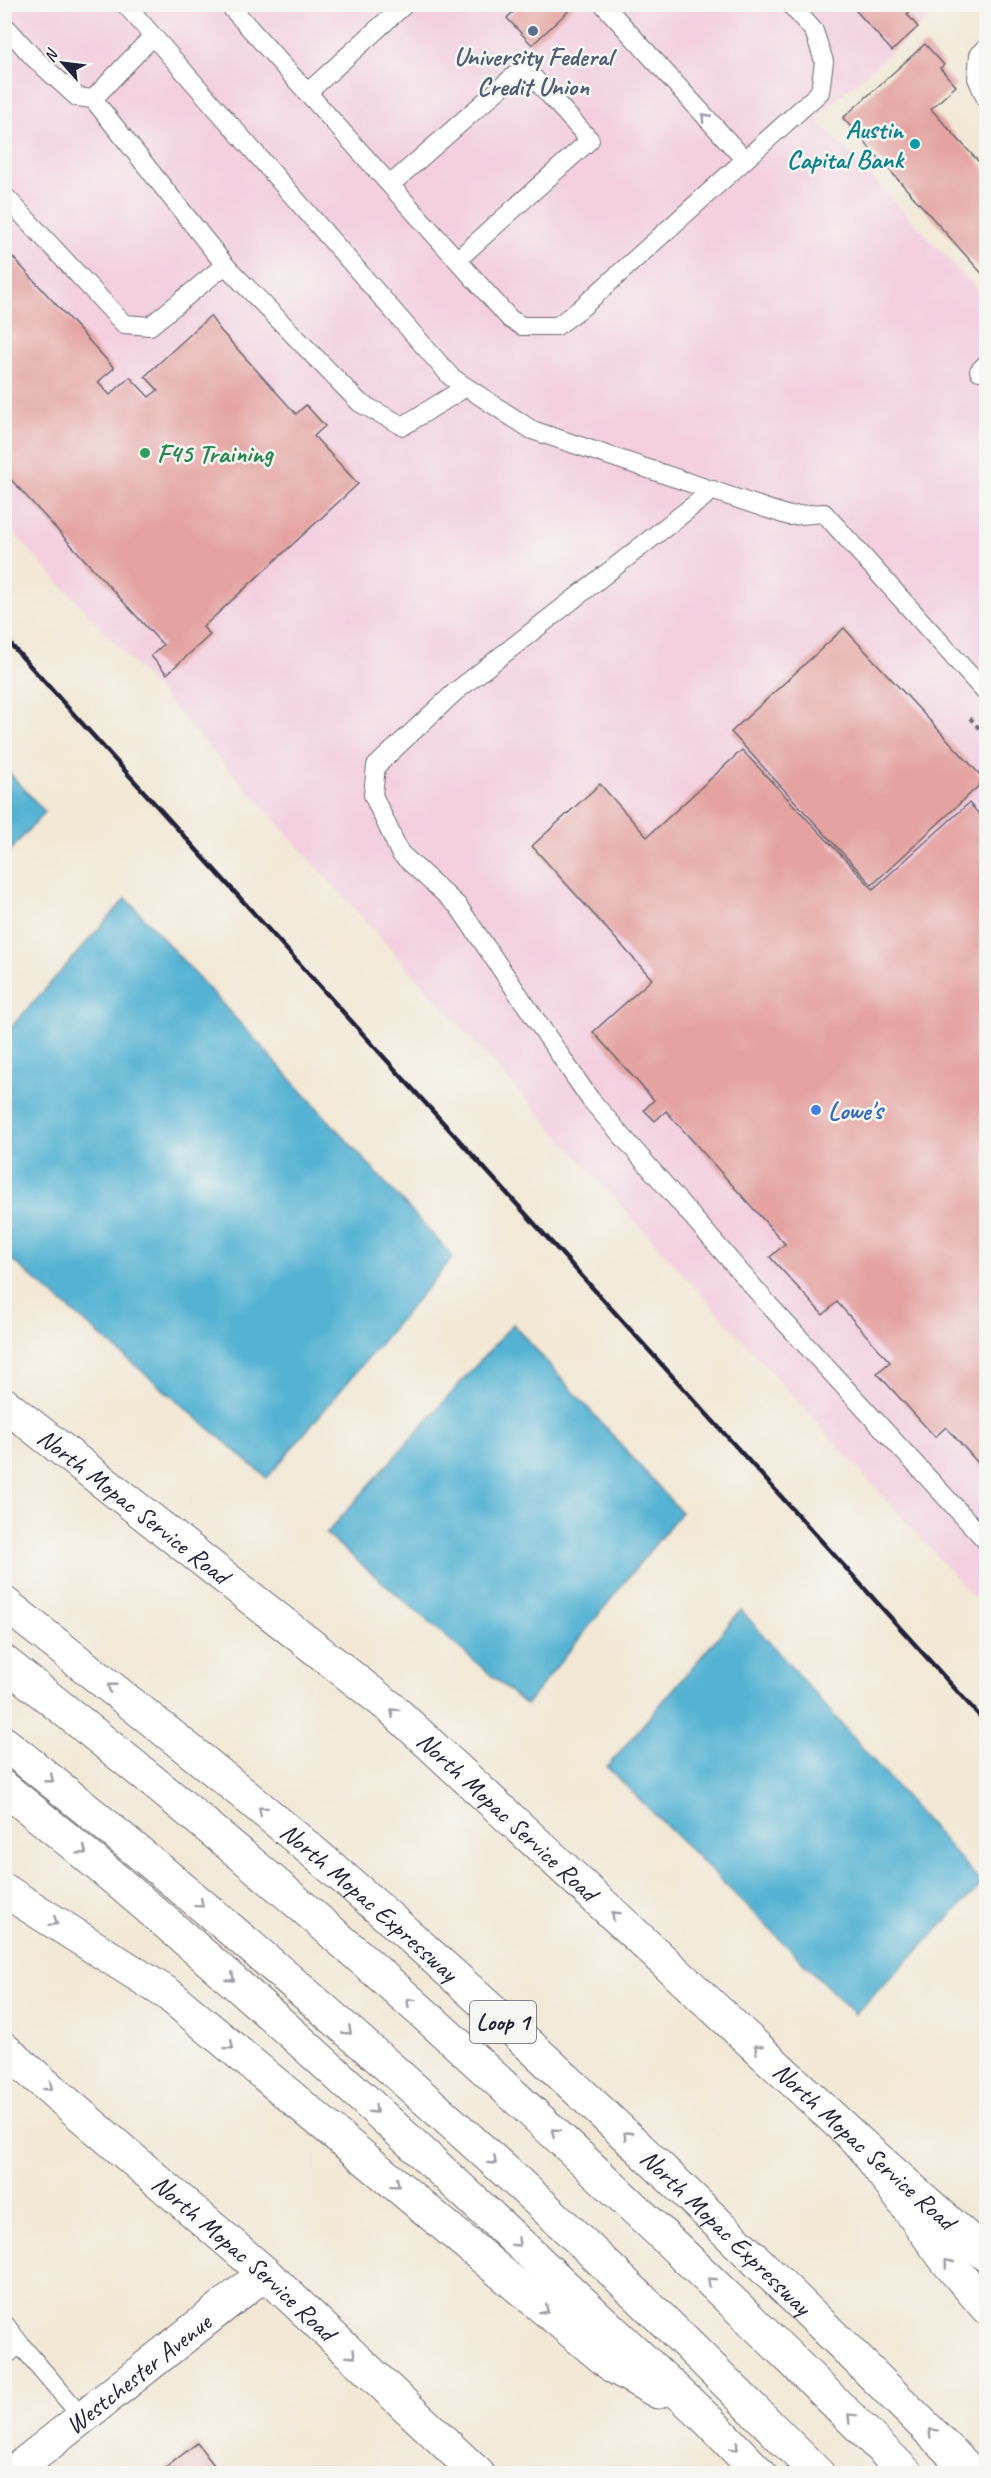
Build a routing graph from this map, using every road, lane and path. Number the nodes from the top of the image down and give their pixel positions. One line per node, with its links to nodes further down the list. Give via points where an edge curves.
1 (125, 4): 7 (lane)
2 (405, 4): 9 (lane)
3 (603, 4): 12 (lane, one-way to 3)
4 (790, 4): 12 (lane, via 814,31 824,61 820,92)
5 (234, 7): 9 (lane)
6 (4, 29): 10 (lane, via 77,97)
7 (153, 36): 10 (lane); 17 (lane, via 451,377)
8 (987, 48): 11 (lane, via 979,55 977,78)
9 (307, 93): 13 (lane)
10 (93, 99): 16 (lane)
11 (987, 99)
12 (745, 160): 15 (lane, via 557,326 522,326 510,318)
13 (390, 185): 15 (lane); 15 (lane, via 524,67 591,140)
14 (4, 195): 16 (lane, via 124,324 150,326)
15 (458, 260)
16 (225, 265): 17 (lane, via 360,403 403,426)
17 (466, 387): 18 (lane, via 532,430)
18 (713, 490): 19 (lane, via 789,516 824,513); 21 (lane, via 455,692 376,766 373,795 400,853 458,906 590,1099 769,1305)
19 (987, 693)
20 (9, 1409): 28 (main road, North Mopac Service Road, one-way to 20, via 391,1708)
21 (987, 1541)
22 (4, 1603): 42 (main road, North Mopac Expressway / Loop 1, one-way to 22, via 613,2123 393,1922 213,1767)
23 (4, 1662): 41 (main road, one-way to 23, via 760,2326 568,2144 343,1941 145,1774)
24 (4, 1743): 40 (main road, one-way to 40, via 118,1833 304,1992 516,2181)
25 (4, 1788): 36 (main road, one-way to 36, via 235,1981)
26 (4, 1890): 36 (main road, one-way to 36, via 168,1994 614,2367)
27 (4, 2049): 30 (main road, North Mopac Service Road, one-way to 30)
28 (862, 2145): 29 (main road, North Mopac Service Road); 31 (main road, one-way to 28, via 946,2260)
29 (987, 2255)
30 (265, 2273): 35 (main road, Westchester Avenue); 38 (main road, North Mopac Service Road, one-way to 38)
31 (987, 2307)
32 (4, 2323): 33 (lane)
33 (20, 2344): 34 (lane); 35 (lane)
34 (4, 2357)
35 (82, 2417): 37 (main road, Westchester Avenue)
36 (709, 2421): 39 (main road, one-way to 39)
37 (11, 2474)
38 (478, 2474)
39 (760, 2474)
40 (818, 2474)
41 (907, 2474)
42 (974, 2474)

